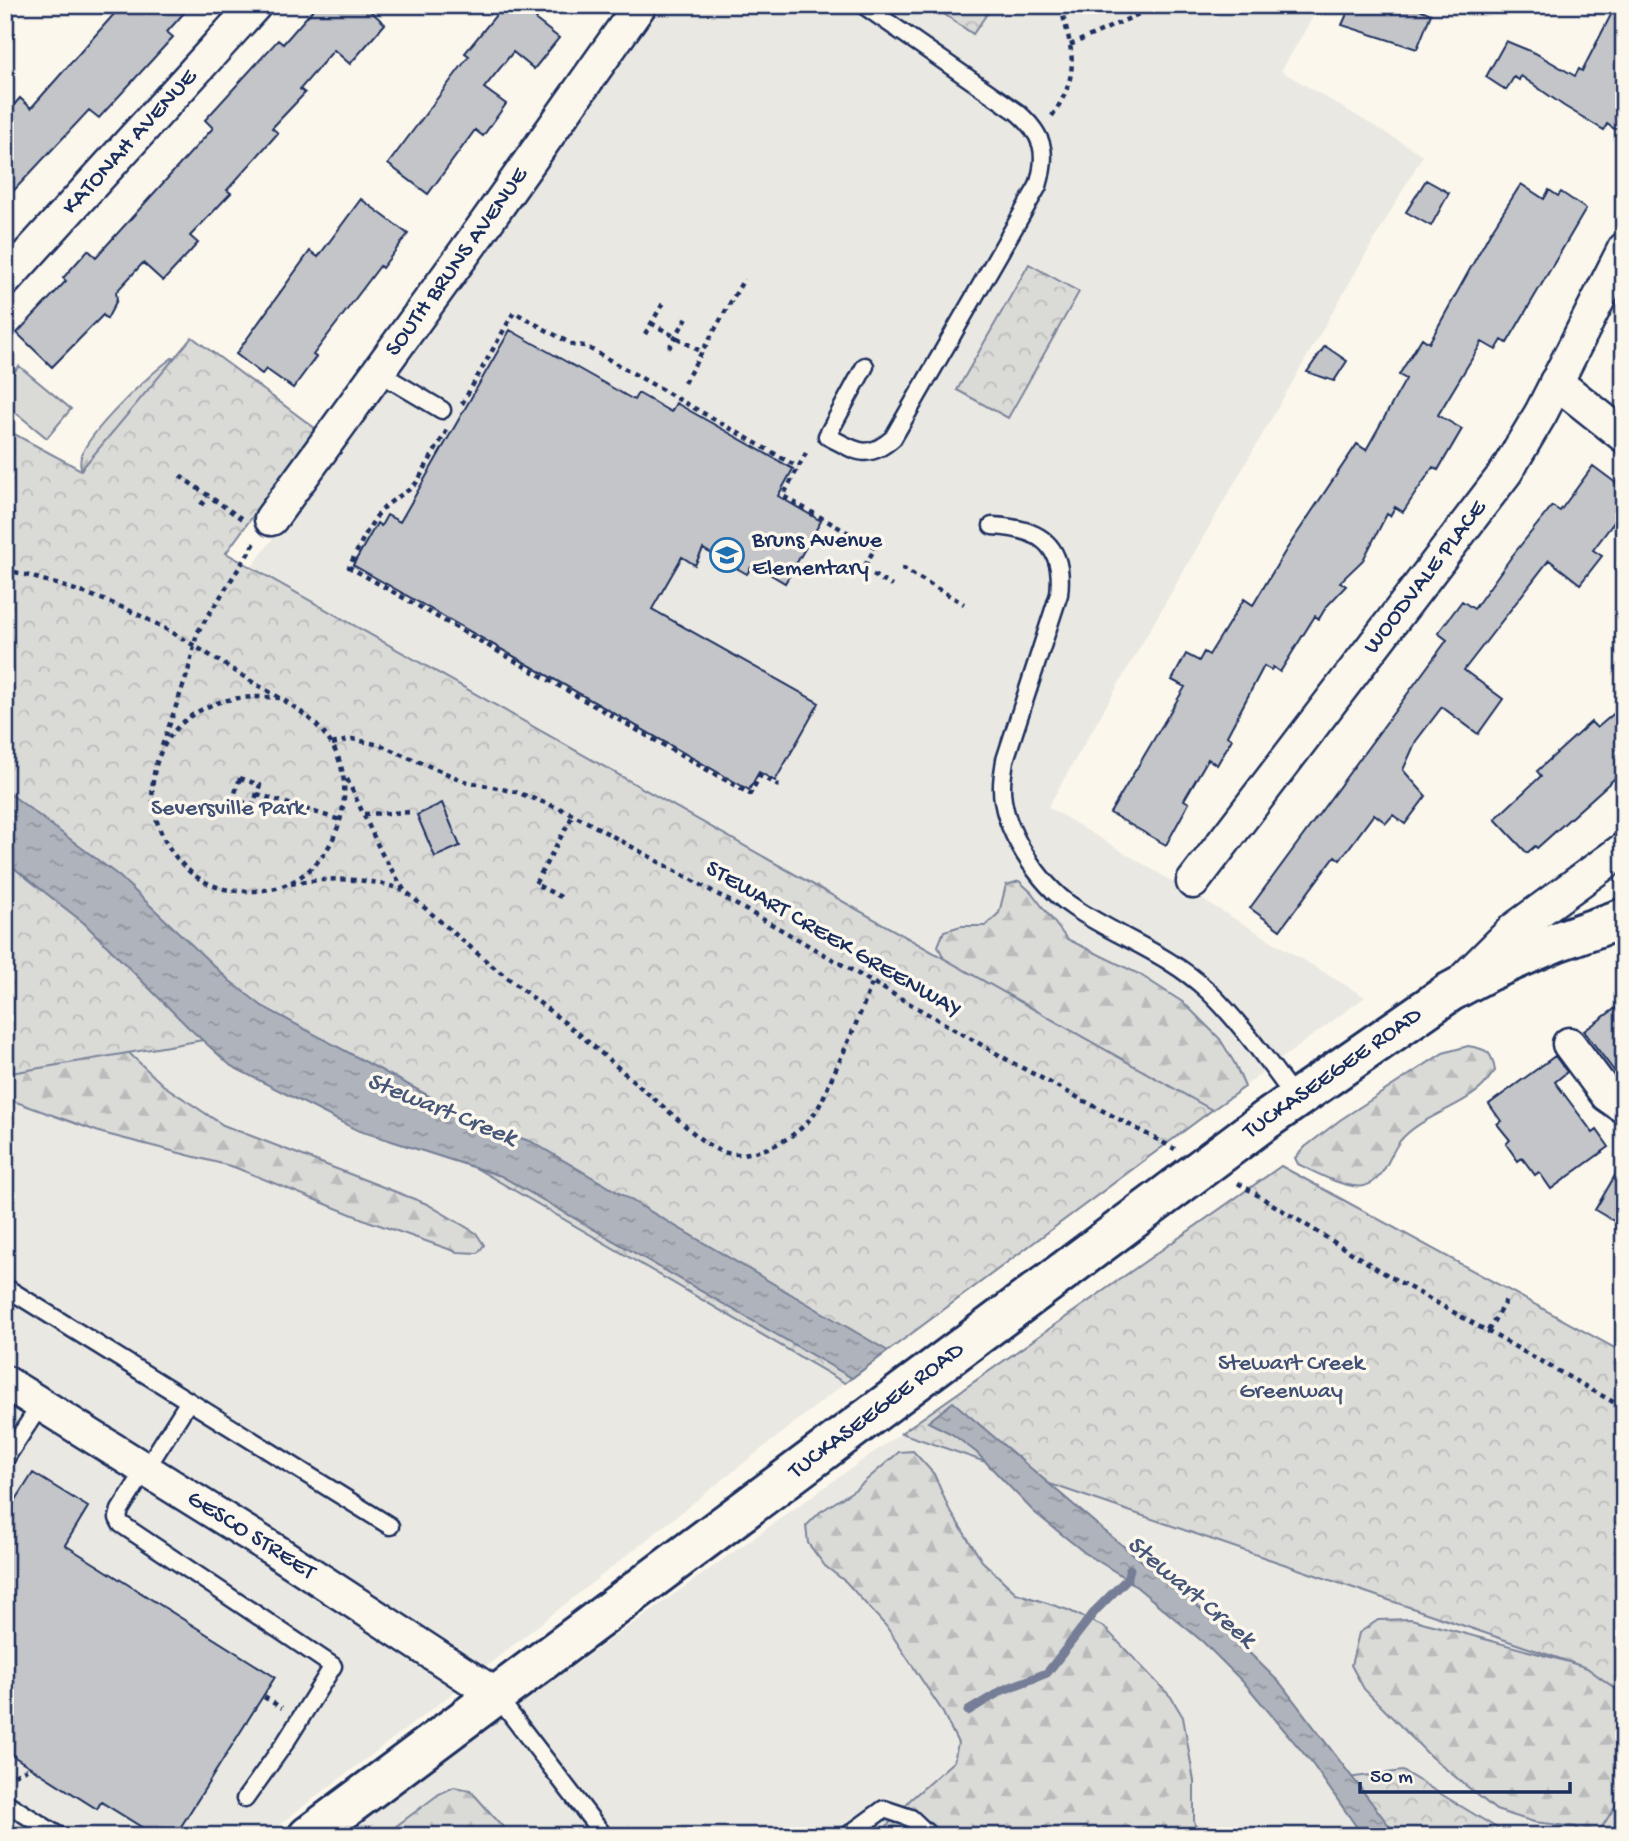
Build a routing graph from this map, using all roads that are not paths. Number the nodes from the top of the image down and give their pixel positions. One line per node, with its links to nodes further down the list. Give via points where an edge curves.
1 (255, 5): 5 (street, KATONAH AVENUE)
2 (640, 5): 7 (street, SOUTH BRUNS AVENUE)
3 (863, 5): 6 (lane, via 1028,121 1043,150 1038,186 893,438 870,453 857,452 827,436)
4 (1624, 249): 8 (street, WOODVALE PLACE)
5 (5, 280)
6 (865, 366)
7 (378, 372): 9 (lane); 11 (street, SOUTH BRUNS AVENUE)
8 (1556, 382): 10 (street); 14 (street, WOODVALE PLACE, via 1486,500)
9 (450, 415)
10 (1624, 436)
11 (266, 526)
12 (992, 526): 19 (lane, via 1018,527 1039,537 1055,552 1062,573 1005,760 1002,788 1024,854 1046,883 1072,906 1171,961 1208,991 1241,1028)
13 (1624, 849): 16 (street, via 1513,930)
14 (1193, 882)
15 (1624, 918): 16 (main road, TUCKASEEGEE ROAD, via 1556,942)
16 (1450, 992): 19 (main road, TUCKASEEGEE ROAD)
17 (1569, 1044): 18 (street, via 1607,1095)
18 (1624, 1107)
19 (1281, 1109): 27 (main road, TUCKASEEGEE ROAD, bridge)
20 (5, 1287): 22 (lane)
21 (5, 1382): 23 (street, GESCO STREET)
22 (189, 1401): 25 (lane); 26 (lane)
23 (41, 1404): 24 (lane); 25 (street, GESCO STREET)
24 (5, 1460)
25 (146, 1470): 27 (street, GESCO STREET); 28 (lane, via 120,1510 121,1524 332,1666)
26 (390, 1526)
27 (496, 1695): 31 (main road, TUCKASEEGEE ROAD); 32 (lane)
28 (245, 1800)
29 (5, 1802): 30 (lane)
30 (59, 1836)
31 (308, 1836)
32 (604, 1836)
33 (847, 1836): 34 (lane, via 884,1809 911,1818)
34 (930, 1836)

